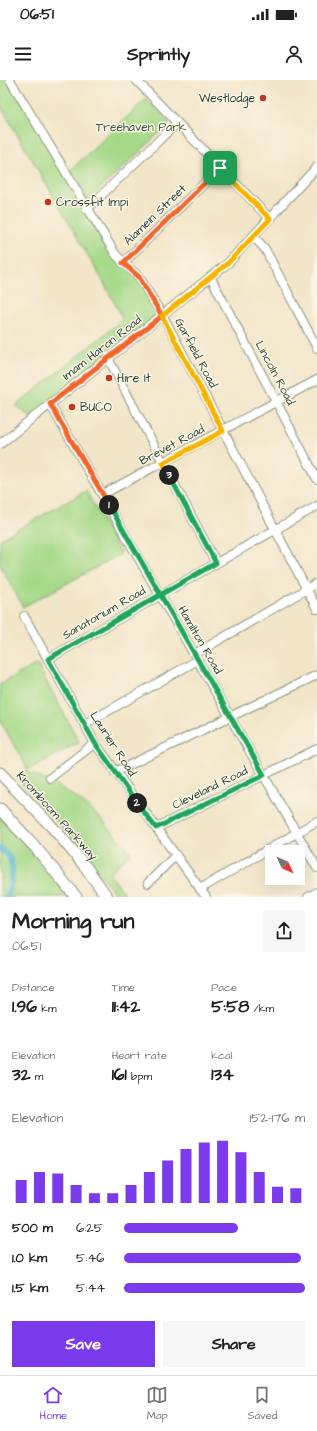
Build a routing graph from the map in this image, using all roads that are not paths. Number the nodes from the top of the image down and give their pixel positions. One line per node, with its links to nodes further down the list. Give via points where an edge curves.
1 (10, 80): 6 (street, Garfield Road)
2 (136, 80): 3 (street)
3 (177, 123): 5 (street); 6 (street)
4 (317, 167): 7 (street, Imam Haron Road)
5 (220, 168): 7 (street); 9 (street, Alamein Street)
6 (87, 209): 9 (street, Garfield Road)
7 (270, 219): 8 (street, Imam Haron Road)
8 (254, 237): 10 (street, Imam Haron Road); 12 (street, via 265,249)
9 (123, 263): 11 (street, Garfield Road, via 139,277)
10 (211, 278): 11 (street, Imam Haron Road); 15 (street, Lincoln Road)
11 (162, 316): 13 (street, Imam Haron Road); 17 (street, Garfield Road)
12 (317, 348)
13 (108, 358): 16 (street, Imam Haron Road); 19 (street)
14 (316, 381): 15 (street, Brevet Road)
15 (277, 402): 17 (street, Brevet Road); 20 (street, Lincoln Road)
16 (50, 404): 18 (street, Imam Haron Road); 21 (street, Hamilton Road)
17 (223, 431): 19 (street, Brevet Road); 23 (street, Garfield Road)
18 (0, 444)
19 (163, 463): 21 (street, Brevet Road); 24 (street)
20 (317, 479)
21 (103, 494): 27 (street, Hamilton Road)
22 (317, 506): 23 (street, Sanatorium Road)
23 (275, 529): 24 (street, Sanatorium Road); 26 (street, Garfield Road)
24 (216, 563): 27 (street, Sanatorium Road)
25 (317, 583): 26 (street)
26 (307, 589): 28 (street, Garfield Road); 30 (street)
27 (160, 595): 30 (street, Hamilton Road); 31 (street, Sanatorium Road)
28 (317, 609)
29 (24, 616): 31 (street, Laurier Road)
30 (196, 657): 33 (street, Hamilton Road); 34 (street)
31 (48, 659): 34 (street, Laurier Road)
32 (317, 675): 33 (street)
33 (230, 716): 37 (street); 39 (street, Hamilton Road)
34 (85, 724): 35 (street, Laurier Road)
35 (95, 743): 37 (street, Laurier Road); 40 (street)
36 (317, 749): 39 (street, Cleveland Road)
37 (116, 772): 43 (street, Laurier Road)
38 (0, 773): 51 (highway, Kromboom Parkway, via 55,830 85,866)
39 (264, 775): 43 (street, Cleveland Road); 44 (street, Hamilton Road)
40 (50, 778)
41 (0, 809): 50 (highway)
42 (317, 821): 44 (street)
43 (156, 828): 45 (street, Laurier Road)
44 (297, 832): 46 (street, Hamilton Road); 48 (street)
45 (176, 855): 47 (street); 48 (street, Laurier Road)
46 (317, 868)
47 (148, 883)
48 (200, 889): 52 (street, Laurier Road)
49 (317, 892): 53 (street)
50 (76, 897)
51 (106, 897)
52 (206, 897)
53 (308, 897)

